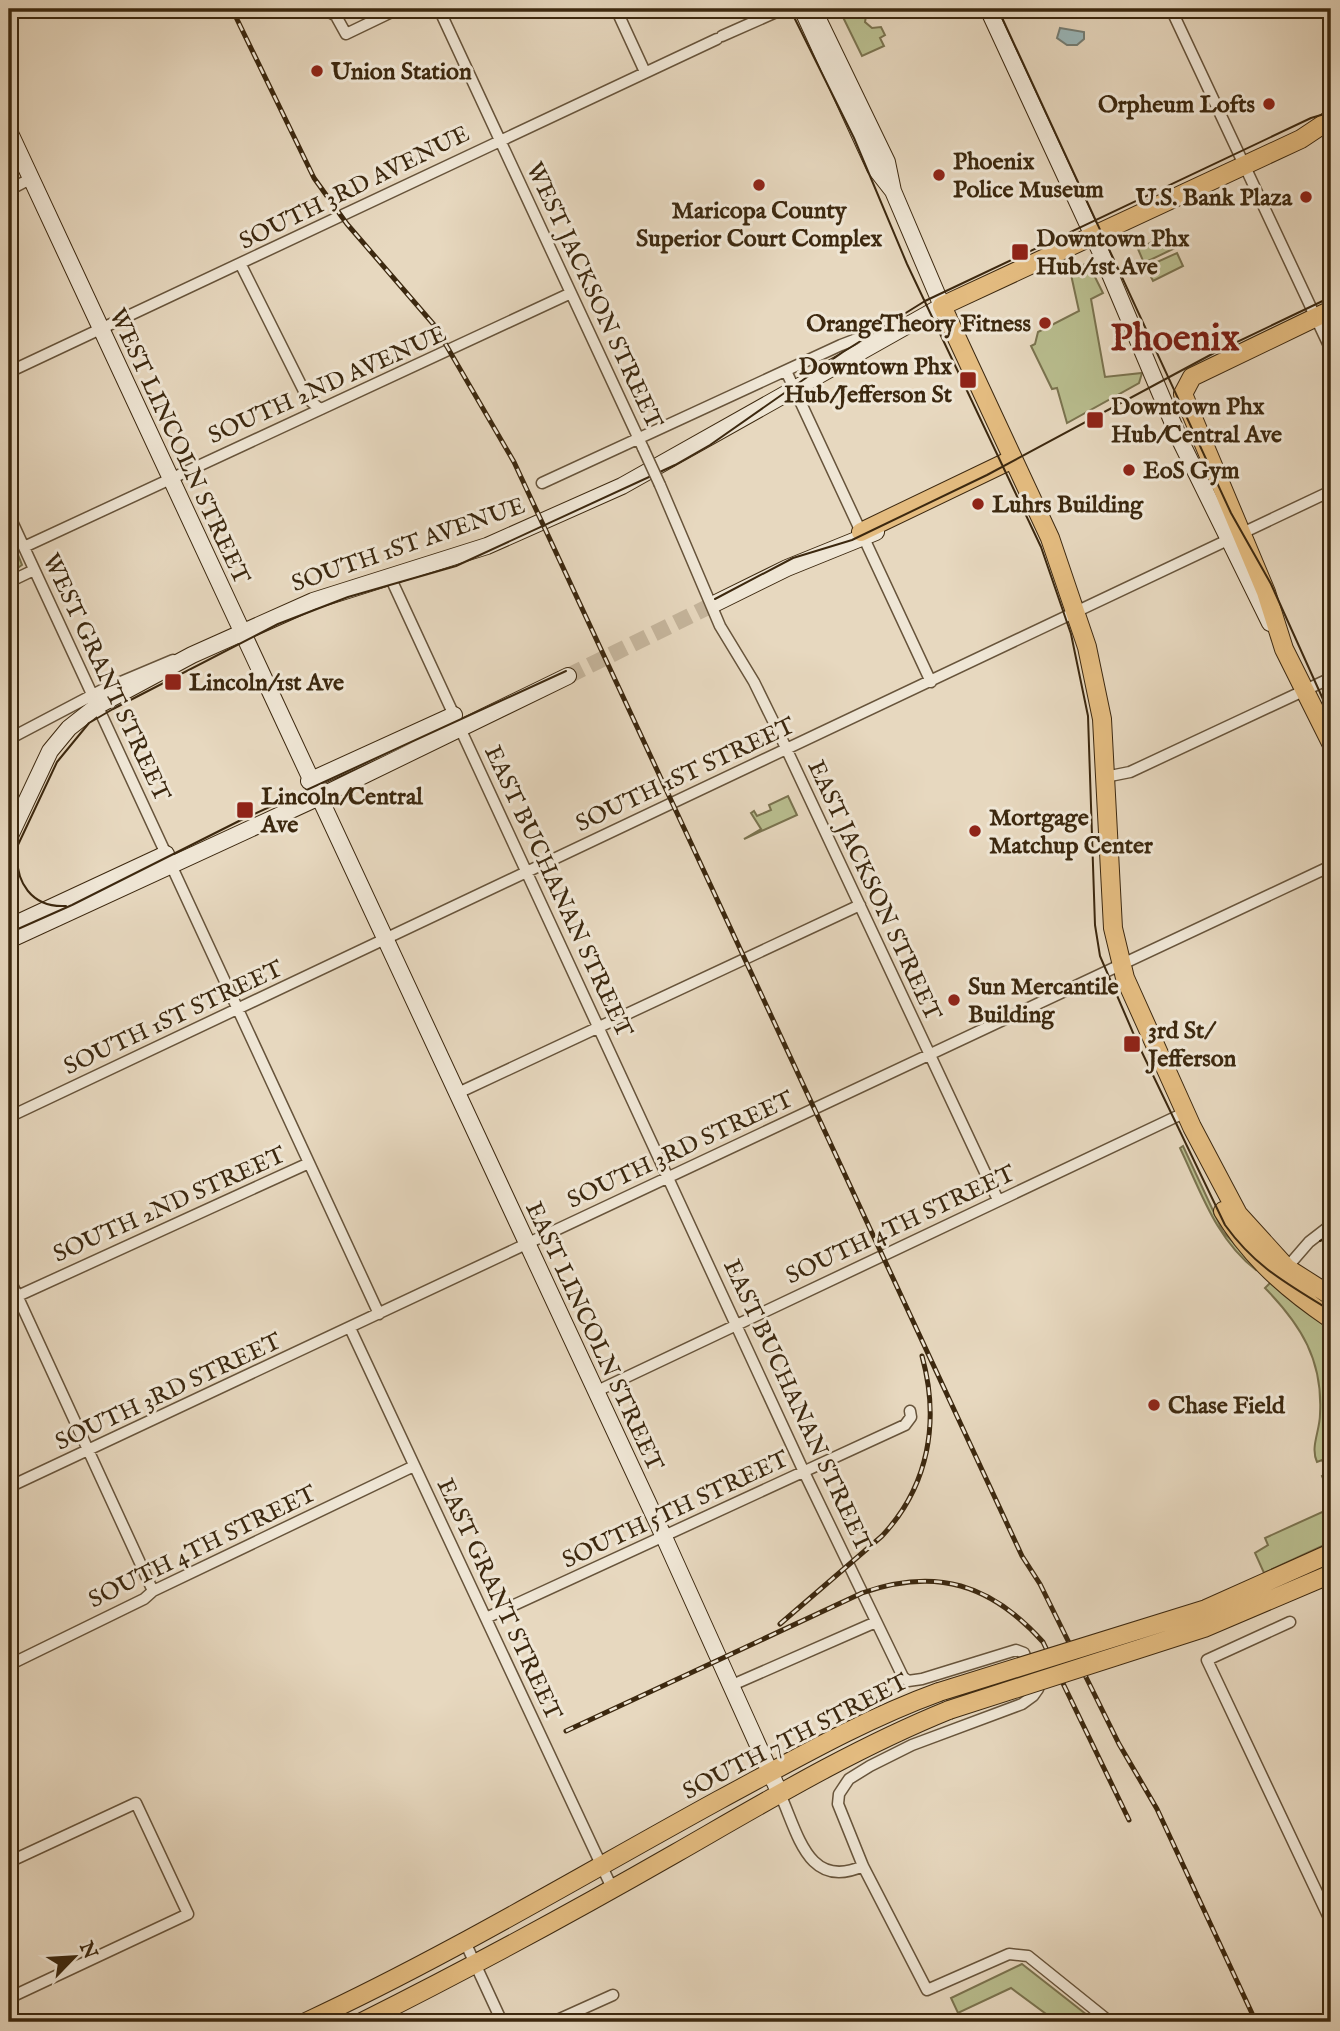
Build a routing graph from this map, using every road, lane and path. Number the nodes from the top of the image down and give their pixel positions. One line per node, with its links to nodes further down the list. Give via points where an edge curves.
1 (324, 9): 2 (street, via 336,16 346,34)
2 (398, 9)
3 (439, 9): 14 (street, WEST JACKSON STREET)
4 (616, 9): 9 (street)
5 (783, 9): 9 (street, SOUTH 3RD AVENUE)
6 (803, 9): 21 (main road, via 875,168 893,191)
7 (988, 9): 18 (main road)
8 (1172, 9): 15 (street)
9 (645, 72): 14 (street, SOUTH 3RD AVENUE)
10 (1331, 119): 13 (main road)
11 (9, 131): 16 (main road, WEST LINCOLN STREET)
12 (1331, 133): 13 (main road)
13 (1301, 139): 15 (main road, SOUTH 1ST AVENUE)
14 (499, 140): 19 (street, SOUTH 3RD AVENUE); 20 (street, WEST JACKSON STREET)
15 (1245, 165): 18 (main road, SOUTH 1ST AVENUE); 23 (street)
16 (30, 179): 17 (street); 24 (main road, WEST LINCOLN STREET)
17 (9, 190)
18 (1093, 237): 21 (main road, SOUTH 1ST AVENUE); 37 (main road, via 1166,404)
19 (241, 265): 24 (street, SOUTH 3RD AVENUE); 29 (street, via 308,399)
20 (572, 293): 29 (street, SOUTH 2ND AVENUE); 30 (street, WEST JACKSON STREET)
21 (942, 306): 22 (main road, SOUTH 1ST AVENUE); 31 (main road)
22 (923, 314): 26 (street, SOUTH 1ST AVENUE); 28 (main road, SOUTH 1ST AVENUE)
23 (1324, 314): 25 (street); 37 (main road, via 1192,377 1184,388)
24 (101, 330): 27 (street, SOUTH 3RD AVENUE); 32 (main road, WEST LINCOLN STREET)
25 (1331, 350)
26 (786, 371): 28 (street); 30 (street, SOUTH 1ST AVENUE)
27 (9, 372)
28 (794, 389): 36 (street); 40 (main road, SOUTH 1ST AVENUE, via 622,486 524,532)
29 (320, 410): 32 (street, SOUTH 2ND AVENUE)
30 (641, 443): 33 (street, SOUTH 1ST AVENUE); 42 (street, WEST JACKSON STREET, bridge)
31 (1013, 459): 36 (main road); 43 (main road, via 1050,538)
32 (169, 479): 38 (street, SOUTH 2ND AVENUE); 44 (main road, WEST LINCOLN STREET)
33 (542, 483)
34 (1331, 491): 37 (street, SOUTH 1ST STREET)
35 (9, 515): 38 (street, WEST GRANT STREET)
36 (862, 533): 42 (main road); 47 (street)
37 (1234, 536): 43 (street, SOUTH 1ST STREET); 48 (main road, via 1271,604 1283,649)
38 (24, 547): 39 (street, WEST GRANT STREET)
39 (34, 570): 41 (street); 49 (street, WEST GRANT STREET)
40 (391, 579): 44 (main road, SOUTH 1ST AVENUE, via 313,601); 50 (street, EAST BUCHANAN STREET)
41 (9, 582)
42 (712, 602): 53 (street, EAST JACKSON STREET)
43 (1076, 611): 47 (street, SOUTH 1ST STREET); 54 (main road, via 1102,719)
44 (243, 633): 49 (main road, SOUTH 1ST AVENUE); 55 (main road, WEST LINCOLN STREET)
45 (568, 676): 50 (main road)
46 (1331, 678): 48 (street)
47 (931, 681): 53 (street, SOUTH 1ST STREET)
48 (1306, 690): 52 (main road); 54 (street, via 1130,772)
49 (95, 701): 51 (street); 57 (main road, SOUTH 1ST AVENUE, via 51,751); 58 (street, WEST GRANT STREET)
50 (457, 722): 55 (main road); 56 (main road); 60 (street, EAST BUCHANAN STREET)
51 (9, 739)
52 (1331, 743)
53 (786, 750): 60 (street, SOUTH 1ST STREET); 61 (street, EAST JACKSON STREET)
54 (1105, 777): 65 (main road, via 1113,928)
55 (309, 781): 56 (main road, EAST LINCOLN STREET)
56 (317, 798): 58 (main road); 64 (main road, EAST LINCOLN STREET)
57 (9, 838)
58 (168, 858): 62 (main road); 63 (main road); 66 (street)
59 (1331, 866): 65 (street, SOUTH 3RD STREET)
60 (527, 872): 64 (street, SOUTH 1ST STREET); 67 (street, EAST BUCHANAN STREET)
61 (860, 905): 67 (street); 68 (street, EAST JACKSON STREET)
62 (9, 927)
63 (9, 940)
64 (386, 940): 66 (street, SOUTH 1ST STREET); 69 (main road, EAST LINCOLN STREET)
65 (1120, 964): 68 (street, SOUTH 3RD STREET); 71 (main road)
66 (239, 1011): 70 (street, SOUTH 1ST STREET); 72 (street)
67 (599, 1028): 69 (street); 73 (street, EAST BUCHANAN STREET)
68 (929, 1056): 73 (street, SOUTH 3RD STREET); 74 (street, EAST JACKSON STREET)
69 (458, 1093): 76 (main road, EAST LINCOLN STREET)
70 (9, 1117)
71 (1189, 1119): 74 (street, SOUTH 4TH STREET); 77 (main road, via 1202,1162 1236,1234)
72 (309, 1163): 80 (street, SOUTH 2ND STREET); 81 (street)
73 (669, 1178): 76 (street, SOUTH 3RD STREET); 83 (street, EAST BUCHANAN STREET)
74 (998, 1199): 83 (street, SOUTH 4TH STREET)
75 (1331, 1225): 77 (street, via 1309,1241)
76 (527, 1244): 81 (street, SOUTH 3RD STREET); 85 (main road, EAST LINCOLN STREET)
77 (1282, 1274): 79 (main road); 82 (main road)
78 (9, 1278): 80 (street)
79 (1331, 1296)
80 (13, 1298): 87 (street)
81 (379, 1314): 84 (street, SOUTH 3RD STREET)
82 (1331, 1318)
83 (738, 1325): 85 (street, SOUTH 4TH STREET); 89 (street, EAST BUCHANAN STREET)
84 (350, 1328): 87 (street, SOUTH 3RD STREET); 88 (street, EAST GRANT STREET)
85 (595, 1392): 91 (main road, EAST LINCOLN STREET)
86 (910, 1411): 89 (street, SOUTH 5TH STREET, via 905,1425)
87 (90, 1450): 90 (street, SOUTH 3RD STREET); 94 (street)
88 (414, 1466): 94 (street, SOUTH 4TH STREET); 95 (street, EAST GRANT STREET)
89 (804, 1472): 91 (street, SOUTH 5TH STREET); 96 (street, EAST BUCHANAN STREET)
90 (9, 1487)
91 (664, 1537): 95 (street, SOUTH 5TH STREET); 99 (main road, EAST LINCOLN STREET)
92 (1331, 1553): 100 (main road, SOUTH 7TH STREET, bridge, via 1206,1609 893,1710)
93 (1331, 1574): 101 (main road, SOUTH 7TH STREET, bridge, via 1226,1620 949,1710 876,1742)
94 (153, 1591): 98 (street, SOUTH 4TH STREET)
95 (486, 1618): 103 (street, EAST GRANT STREET)
96 (876, 1622): 99 (street); 104 (street, EAST BUCHANAN STREET, via 908,1681 1016,1650 1024,1654 1038,1689 1022,1704 912,1745 849,1779 838,1804)
97 (1290, 1622): 106 (street, via 1207,1660)
98 (9, 1665)
99 (730, 1686): 100 (main road, EAST LINCOLN STREET)
100 (770, 1773): 101 (main road, EAST LINCOLN STREET); 103 (main road, SOUTH 7TH STREET)
101 (780, 1794): 104 (street, EAST LINCOLN STREET, via 817,1866 840,1874); 105 (main road, SOUTH 7TH STREET)
102 (9, 1862): 110 (street, via 136,1803 188,1914)
103 (601, 1866): 105 (street, EAST GRANT STREET); 107 (main road, SOUTH 7TH STREET)
104 (863, 1866): 115 (street, via 927,1990 1009,1954 1028,1956)
105 (612, 1888): 108 (main road, SOUTH 7TH STREET)
106 (1331, 1922)
107 (465, 1942): 108 (street); 111 (main road, SOUTH 7TH STREET)
108 (475, 1964): 112 (main road, SOUTH 7TH STREET); 113 (street)
109 (613, 1994): 114 (street)
110 (9, 1998)
111 (306, 2022)
112 (362, 2022)
113 (502, 2022)
114 (553, 2022)
115 (1110, 2022)

